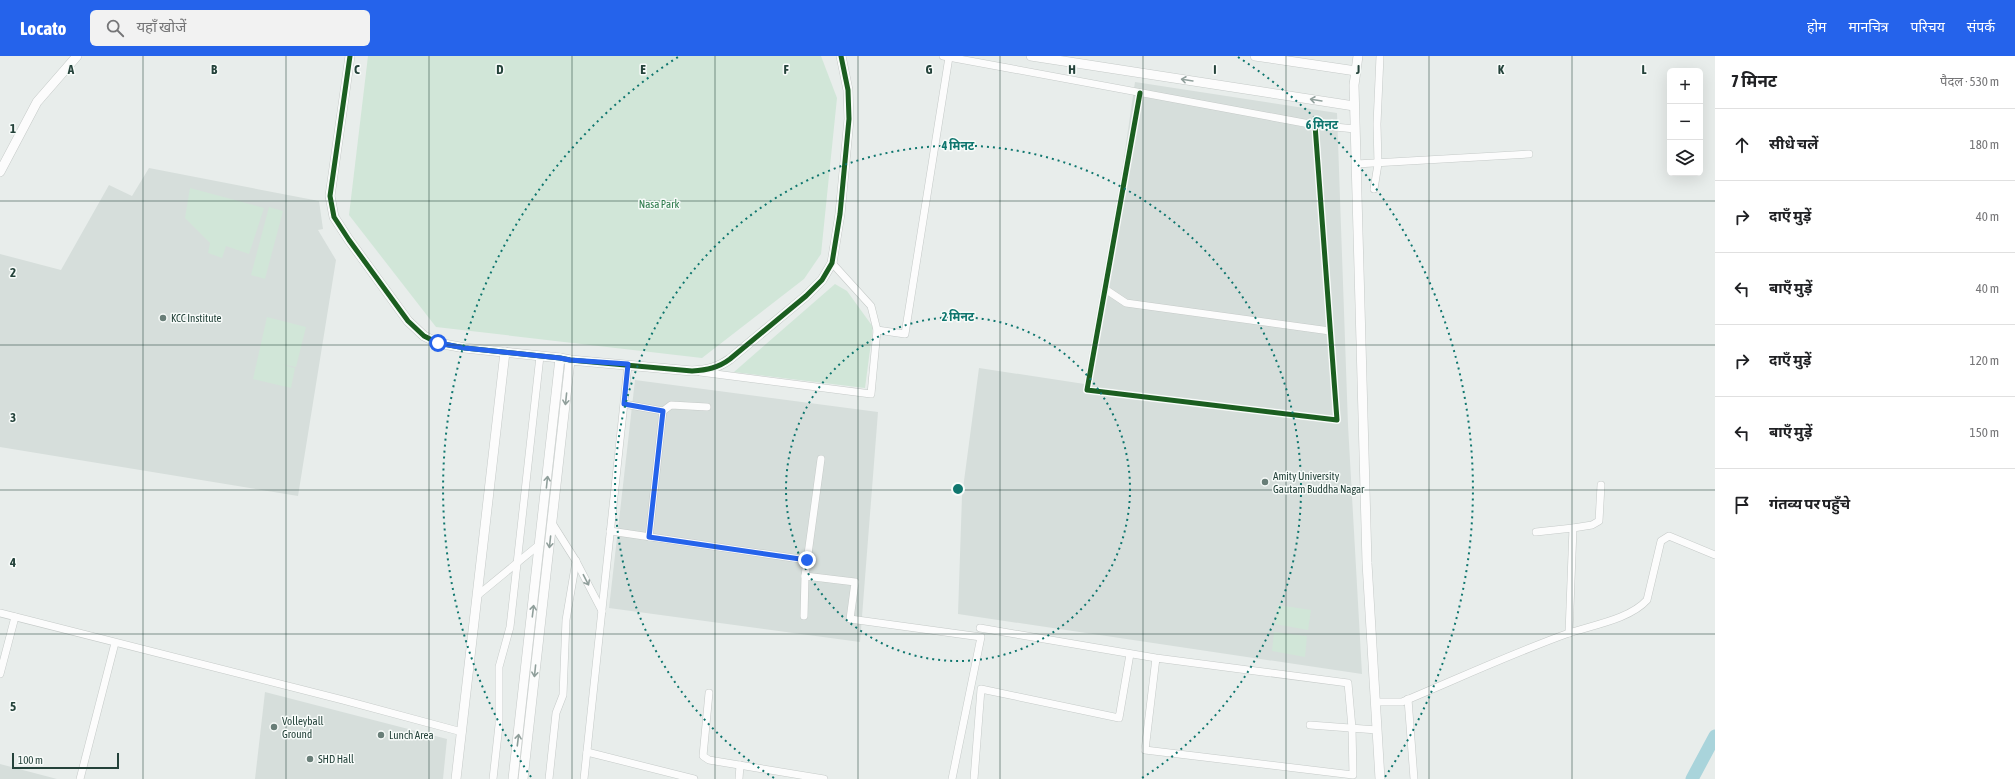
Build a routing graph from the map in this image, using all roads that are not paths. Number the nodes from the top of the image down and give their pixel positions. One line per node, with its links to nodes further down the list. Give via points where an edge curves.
1 (77, 56): 17 (street, via 37,102)
2 (350, 56): 23 (street, via 330,196 334,217 408,321 424,336 438,343)
3 (841, 56): 19 (street, via 848,90 849,119 840,214)
4 (1031, 56): 11 (street, one-way to 4)
5 (1255, 56): 9 (street)
6 (1358, 56): 9 (street)
7 (1380, 56): 16 (street)
8 (946, 57): 10 (street); 21 (street, via 905,334)
9 (1356, 72): 11 (street)
10 (1140, 93): 12 (street); 20 (street)
11 (1354, 106): 13 (street)
12 (1315, 125): 13 (street); 22 (street)
13 (1355, 129): 15 (street)
14 (1529, 154): 16 (street)
15 (1356, 164): 16 (street); 58 (street, via 1367,563)
16 (1378, 164): 18 (street)
17 (0, 172)
18 (1374, 189)
19 (832, 263): 21 (street, via 871,306); 28 (street, via 822,280 806,296 730,360 710,370)
20 (1105, 289): 22 (street, via 1126,303); 22 (street, via 1087,390 1337,420)
21 (877, 330): 28 (street, via 872,394)
22 (1330, 331)
23 (505, 352): 24 (street); 45 (street)
24 (540, 356): 25 (street); 43 (street)
25 (560, 358): 26 (street); 39 (street, one-way to 25)
26 (570, 360): 27 (street); 34 (street, one-way to 34)
27 (628, 364): 28 (street); 29 (street)
28 (692, 371)
29 (624, 404): 31 (street); 36 (street)
30 (707, 407): 31 (street, via 670,405)
31 (663, 411): 38 (street)
32 (822, 459): 41 (street)
33 (1602, 485): 35 (street, via 1599,521 1592,525)
34 (552, 523): 42 (street); 69 (street, one-way to 69)
35 (1573, 528): 37 (street); 51 (street)
36 (610, 531): 38 (street); 46 (street)
37 (1536, 532)
38 (649, 537): 41 (street)
39 (540, 544): 43 (street); 68 (street, one-way to 39)
40 (1715, 555): 51 (street, via 1669,536 1664,538 1661,541 1647,600 1641,606 1606,622)
41 (807, 560): 44 (street)
42 (576, 561): 46 (street, one-way to 46); 70 (street, via 566,620 563,695 556,713)
43 (516, 563): 45 (street); 67 (street, via 510,627 499,668 499,725)
44 (805, 576): 48 (street); 75 (street, via 855,582 850,619 981,637)
45 (478, 595): 62 (street)
46 (602, 611): 63 (street)
47 (0, 613): 49 (street)
48 (804, 616)
49 (15, 617): 52 (street); 55 (street)
50 (980, 628): 53 (street)
51 (1569, 633): 57 (street)
52 (115, 643): 62 (street); 65 (street)
53 (1130, 654): 54 (street); 76 (street, via 1119,718 981,690)
54 (1156, 658): 60 (street, via 1348,683); 60 (street, via 1145,750 1353,775)
55 (0, 674)
56 (709, 693): 64 (street, via 703,756 709,760)
57 (1408, 699): 58 (street, via 1402,702); 78 (street)
58 (1375, 702): 61 (street)
59 (1310, 725): 60 (street)
60 (1352, 728): 61 (street)
61 (1377, 730): 77 (street)
62 (462, 732): 66 (street)
63 (587, 752): 71 (street); 72 (street)
64 (740, 765): 73 (street); 74 (street)
65 (80, 779)
66 (456, 779)
67 (493, 779)
68 (513, 779)
69 (523, 779)
70 (549, 779)
71 (584, 779)
72 (691, 779)
73 (739, 779)
74 (824, 779)
75 (952, 779)
76 (974, 779)
77 (1380, 779)
78 (1414, 779)

